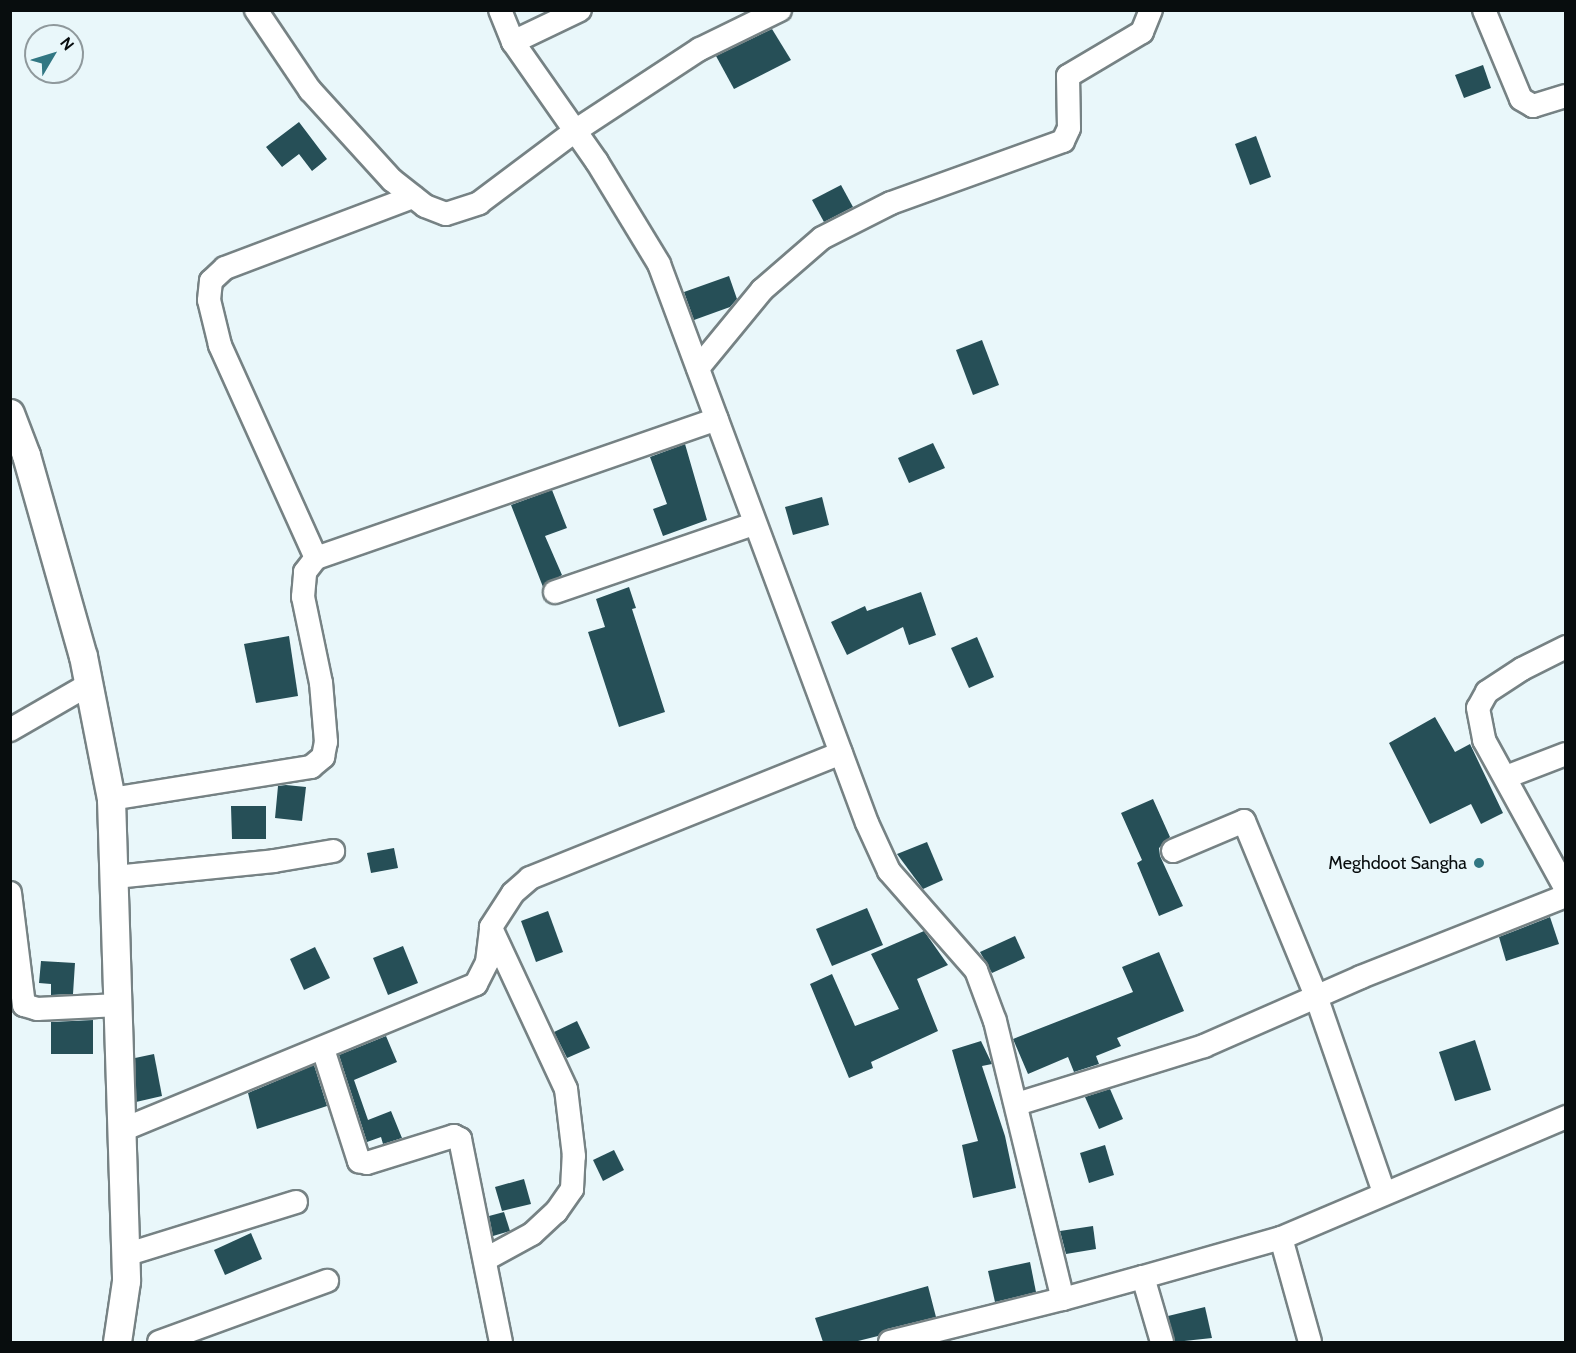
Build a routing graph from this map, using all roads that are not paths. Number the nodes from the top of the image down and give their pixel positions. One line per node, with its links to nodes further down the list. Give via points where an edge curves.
1 (256, 10): 10 (street, via 310,90 392,180)
2 (500, 10): 7 (street)
3 (580, 10): 7 (street)
4 (780, 10): 9 (street, via 700,50)
5 (1151, 10): 11 (street, via 1143,32 1068,76 1069,128 1063,141 891,203 822,238 762,290)
6 (1484, 10): 8 (street, via 1513,86 1527,105)
7 (513, 42): 9 (street)
8 (1566, 96)
9 (575, 131): 10 (street, via 479,203 446,214); 11 (street, via 659,264)
10 (413, 196): 15 (street, via 225,268 211,281 209,300 220,345)
11 (698, 368): 13 (street)
12 (10, 413): 18 (street, via 26,455)
13 (717, 419): 14 (street); 15 (street)
14 (754, 524): 16 (street); 20 (street)
15 (316, 558): 23 (street, via 305,572 303,597 321,683 326,742 323,757 311,767)
16 (555, 592)
17 (1566, 647): 22 (street, via 1521,669 1487,692 1478,708 1484,740)
18 (88, 685): 19 (street); 23 (street)
19 (10, 730)
20 (841, 753): 30 (street, via 530,878 513,893); 34 (street, via 889,871 976,970 995,1021)
21 (1566, 754): 22 (street)
22 (1506, 777): 27 (street)
23 (111, 799): 26 (street)
24 (1173, 850): 31 (street, via 1244,821)
25 (333, 851): 26 (street)
26 (115, 877): 32 (street)
27 (1566, 889)
28 (10, 893): 32 (street, via 24,1005 37,1009)
29 (1566, 896): 31 (street)
30 (491, 927): 33 (street, via 487,962 476,984); 41 (street, via 566,1089 574,1156 572,1190 556,1212 532,1234)
31 (1316, 996): 34 (street, via 1204,1046); 37 (street)
32 (118, 1005): 36 (street)
33 (323, 1049): 36 (street); 41 (street, via 359,1161 367,1163 454,1136 460,1139)
34 (1017, 1104): 44 (street)
35 (1566, 1117): 37 (street)
36 (122, 1130): 40 (street)
37 (1384, 1192): 39 (street)
38 (296, 1202): 40 (street)
39 (1281, 1238): 42 (street); 50 (street)
40 (125, 1255): 45 (street, via 126,1281)
41 (486, 1259): 47 (street)
42 (1143, 1277): 44 (street); 49 (street)
43 (327, 1281): 46 (street)
44 (1063, 1299): 48 (street)
45 (117, 1342)
46 (159, 1342)
47 (501, 1342)
48 (890, 1342)
49 (1162, 1342)
50 (1310, 1342)

